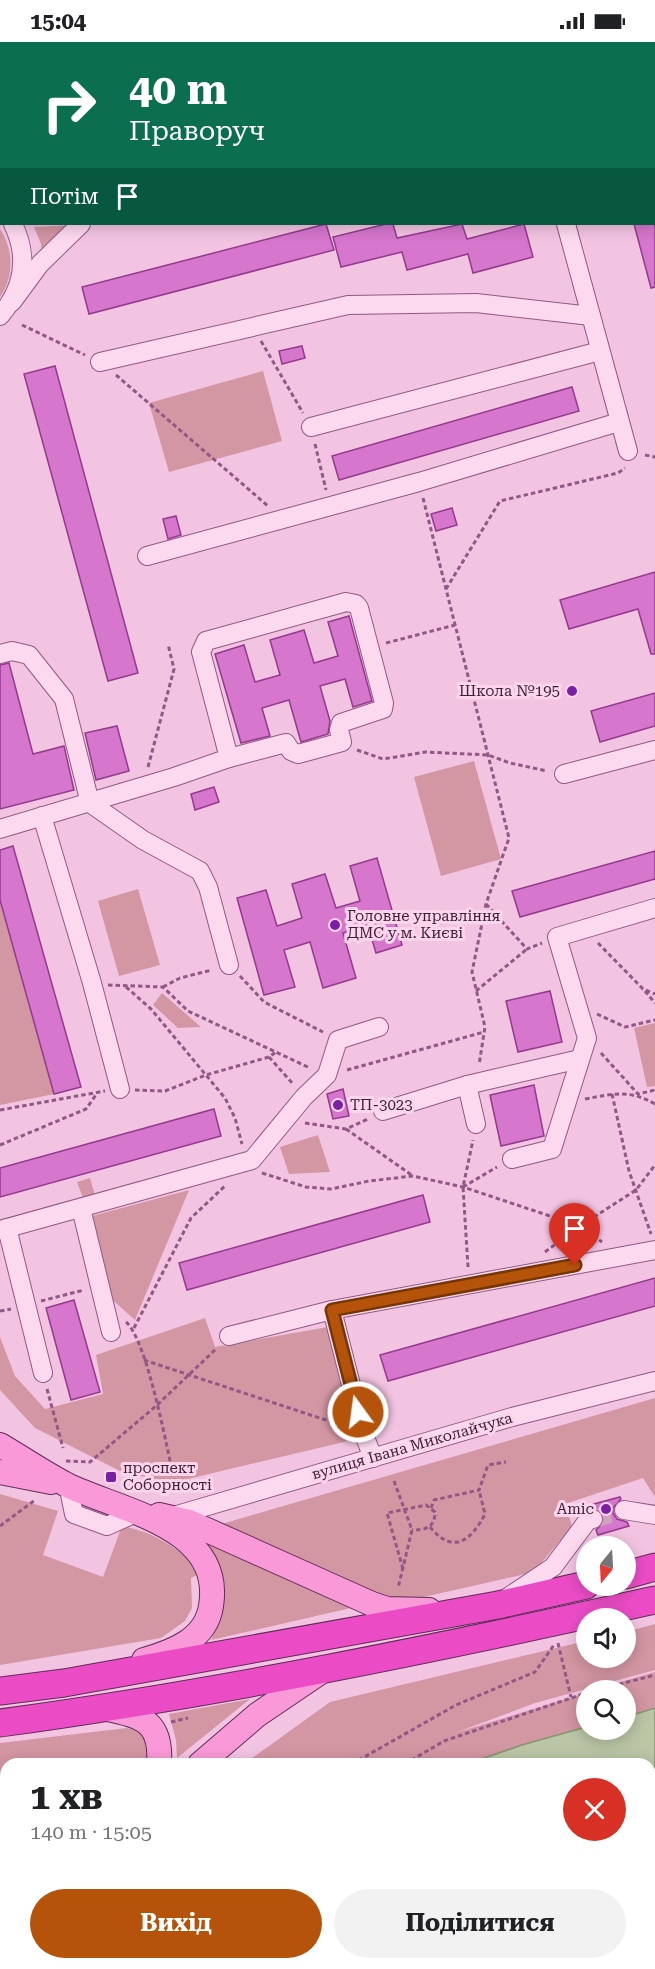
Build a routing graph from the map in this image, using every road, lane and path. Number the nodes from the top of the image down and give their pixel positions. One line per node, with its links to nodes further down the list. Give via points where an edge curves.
1 (14, 225): 4 (street, via 24,259)
2 (80, 225): 4 (street, via 40,264)
3 (566, 225): 6 (street)
4 (12, 302): 5 (street)
5 (0, 316)
6 (591, 316): 8 (street); 9 (street, via 476,303 348,305)
7 (22, 325): 9 (path)
8 (600, 351): 10 (street); 11 (street)
9 (100, 362): 14 (path)
10 (619, 422): 12 (street); 13 (street)
11 (311, 427)
12 (628, 451): 16 (path, via 629,464 618,473 500,501)
13 (419, 482): 14 (street); 16 (path)
14 (283, 519): 15 (street)
15 (147, 556)
16 (446, 589): 17 (path)
17 (455, 625): 19 (path); 23 (path)
18 (168, 644): 25 (path, via 174,669)
19 (369, 648): 21 (street, via 384,706 379,712 341,723); 24 (street, via 359,608 351,602 206,640 201,651)
20 (0, 654): 27 (street, via 12,651 29,655 64,699)
21 (342, 742): 23 (path, via 383,759 426,752); 24 (street, via 298,753 286,743)
22 (655, 750): 26 (street)
23 (488, 755): 26 (path); 30 (path, via 509,838)
24 (229, 758): 27 (street)
25 (148, 768)
26 (564, 774)
27 (90, 803): 28 (street); 35 (street, via 143,840 201,871)
28 (42, 816): 29 (street); 36 (street)
29 (0, 829)
30 (486, 904): 34 (path); 40 (path, via 472,972)
31 (655, 908): 32 (street)
32 (584, 929): 33 (street); 39 (path)
33 (557, 937): 34 (path); 43 (street)
34 (527, 949): 40 (path)
35 (229, 965): 38 (path, via 180,978); 48 (path, via 264,1002)
36 (92, 983): 37 (path); 55 (street)
37 (126, 987): 38 (path); 52 (path, via 151,1009)
38 (164, 987): 49 (path, via 188,1011)
39 (644, 989): 41 (path); 42 (path)
40 (476, 991): 46 (path)
41 (655, 994)
42 (655, 1003)
43 (578, 1005): 44 (path, via 625,1027); 47 (street)
44 (655, 1020)
45 (379, 1027): 48 (street)
46 (484, 1032): 53 (path); 54 (path)
47 (587, 1038): 51 (street); 59 (path)
48 (338, 1040): 53 (street)
49 (276, 1052): 50 (path); 53 (path)
50 (269, 1057): 52 (path); 60 (path)
51 (580, 1059): 54 (street); 61 (street)
52 (206, 1075): 55 (path, via 165,1091); 70 (path, via 225,1098 245,1154)
53 (327, 1075): 60 (street)
54 (471, 1084): 64 (street); 66 (street)
55 (120, 1089): 57 (path)
56 (655, 1090): 59 (path)
57 (98, 1092): 63 (path); 68 (path, via 86,1109)
58 (612, 1094): 59 (path); 61 (path); 75 (path)
59 (638, 1094): 62 (path)
60 (304, 1097): 65 (street)
61 (567, 1102): 69 (street, via 552,1149)
62 (655, 1104)
63 (0, 1110)
64 (383, 1111): 67 (path)
65 (286, 1119): 67 (path); 70 (street)
66 (476, 1124): 74 (path)
67 (346, 1130): 72 (path)
68 (0, 1145)
69 (512, 1159): 74 (path)
70 (252, 1161): 72 (path, via 258,1171 306,1187 331,1189); 76 (street)
71 (655, 1165): 75 (path)
72 (413, 1176): 74 (path)
73 (226, 1185): 88 (path, via 191,1218)
74 (463, 1187): 77 (path); 82 (path)
75 (636, 1190): 77 (path); 79 (path)
76 (81, 1208): 78 (street); 83 (street)
77 (580, 1226): 80 (path); 81 (path, via 549,1247)
78 (4, 1229): 92 (street)
79 (655, 1245): 80 (street)
80 (620, 1256): 81 (street)
81 (530, 1273): 82 (street)
82 (470, 1285): 86 (street)
83 (102, 1293): 84 (path); 88 (path); 89 (street)
84 (33, 1303)
85 (22, 1306): 87 (path)
86 (332, 1310): 90 (street); 96 (street)
87 (0, 1311)
88 (134, 1328): 91 (path)
89 (111, 1332)
90 (229, 1336): 93 (path)
91 (144, 1359): 93 (path); 95 (path)
92 (43, 1373): 98 (path)
93 (188, 1376): 95 (path); 96 (path)
94 (655, 1381): 99 (street, вулиця Івана Миколайчука)
95 (156, 1406): 100 (path, via 90,1462); 105 (path)
96 (363, 1432): 99 (street)
97 (0, 1444): 104 (main road, вулиця Івана Миколайчука)
98 (63, 1448)
99 (373, 1458): 113 (street, вулиця Івана Миколайчука)
100 (61, 1460)
101 (506, 1462): 106 (path, via 488,1465)
102 (0, 1472): 104 (main road, вулиця Івана Миколайчука)
103 (394, 1481): 109 (path)
104 (68, 1485): 111 (main road, вулиця Івана Миколайчука)
105 (176, 1488)
106 (479, 1490): 108 (path, via 434,1500); 116 (path, via 485,1514 467,1540 451,1542 440,1538)
107 (38, 1497): 115 (path)
108 (431, 1508): 109 (path, via 426,1505); 116 (path, via 435,1520)
109 (404, 1509): 117 (path); 119 (path, via 387,1513)
110 (624, 1510): 112 (street)
111 (138, 1512): 113 (main road, вулиця Івана Миколайчука); 129 (main road, вулиця Івана Миколайчука, via 182,1536 198,1550 209,1568 211,1610 194,1638 168,1653)
112 (654, 1513)
113 (170, 1517): 125 (main road, вулиця Івана Миколайчука, via 387,1609)
114 (593, 1519): 124 (street, via 588,1520 553,1567)
115 (0, 1526)
116 (430, 1527): 117 (path)
117 (412, 1530): 119 (path)
118 (655, 1567): 120 (highway)
119 (403, 1569): 122 (path)
120 (636, 1572)
121 (576, 1587): 124 (highway)
122 (398, 1589)
123 (655, 1600): 126 (highway, via 433,1650)
124 (498, 1605): 125 (highway)
125 (464, 1611): 129 (highway)
126 (322, 1670): 133 (highway); 136 (main road, via 257,1714)
127 (655, 1675): 128 (path)
128 (636, 1680)
129 (63, 1683): 130 (highway)
130 (0, 1691)
131 (576, 1696): 132 (path)
132 (571, 1697): 137 (path, via 557,1641 535,1672 456,1706); 138 (path, via 444,1741)
133 (105, 1708): 134 (highway); 135 (main road, via 129,1713 153,1727 160,1745)
134 (0, 1723)
135 (159, 1758)
136 (207, 1758)
137 (363, 1758)
138 (415, 1758)

